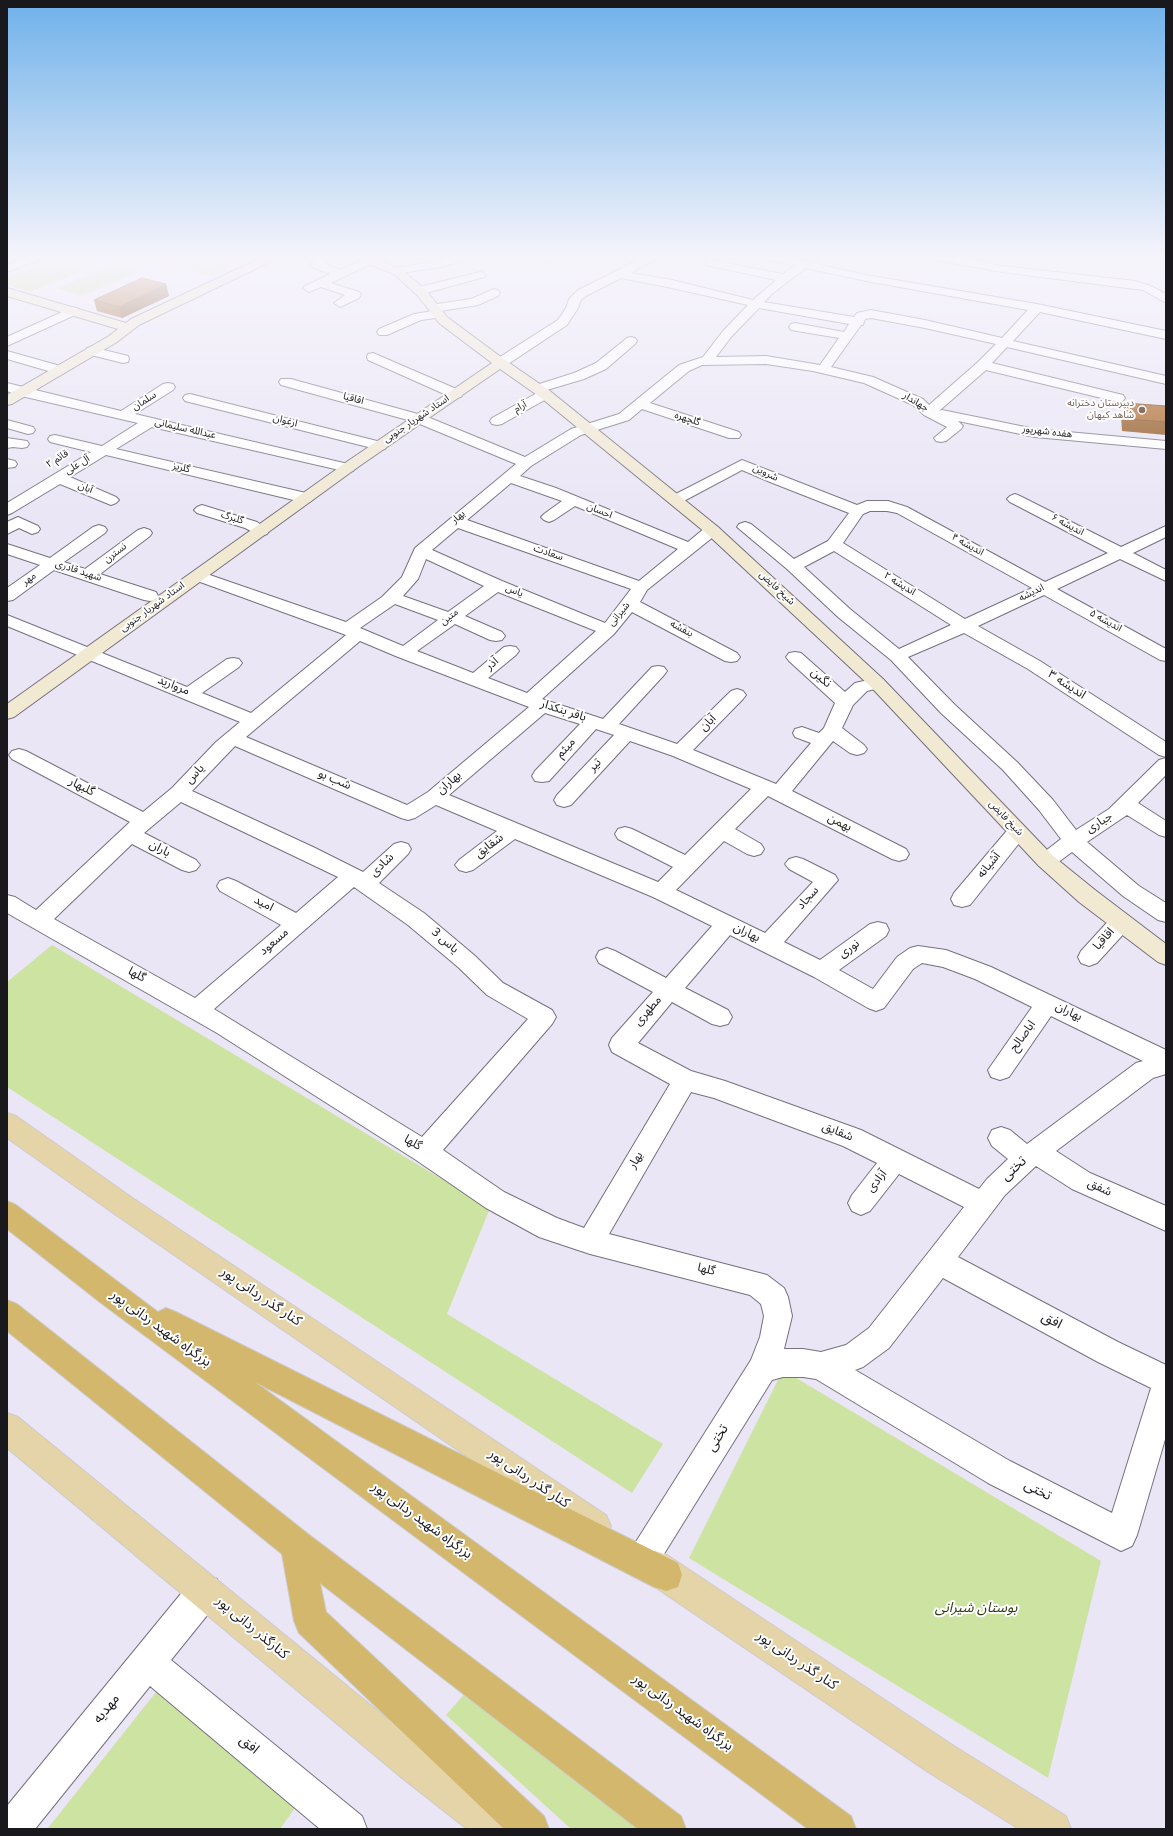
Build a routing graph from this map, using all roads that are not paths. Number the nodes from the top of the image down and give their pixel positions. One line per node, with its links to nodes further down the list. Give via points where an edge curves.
1 (1005, 342): 15 (street)
2 (105, 343): 9 (street)
3 (473, 343): 14 (street, شیخ فایض)
4 (531, 343): 14 (street)
5 (628, 343): 25 (street, آرام, via 601,366)
6 (720, 343): 13 (street, via 710,356)
7 (842, 343): 16 (street)
8 (1008, 343): 18 (street)
9 (92, 351): 12 (street); 17 (street)
10 (7, 355): 17 (street)
11 (373, 357): 24 (street)
12 (123, 359)
13 (710, 361): 16 (street, جهاندار, via 766,360); 28 (street, جهاندار, via 701,361 684,368)
14 (500, 363): 24 (street, استاد شهریار جنوبی); 25 (street, شیخ فایض)
15 (983, 365): 18 (street, via 1115,404 1122,383); 29 (street)
16 (823, 369): 29 (street, جهاندار, via 868,380 888,388 918,402)
17 (59, 370): 23 (street)
18 (1136, 372): 19 (street)
19 (1166, 380)
20 (286, 382): 31 (street, اقاقیا)
21 (7, 387): 23 (street, عبدالله سلیمانی)
22 (168, 387): 30 (street, سلمان)
23 (22, 392): 27 (street); 30 (street, عبدالله سلیمانی)
24 (451, 392): 31 (street, استاد شهریار جنوبی)
25 (541, 392): 33 (street, آرام); 35 (street, شیخ فایض)
26 (190, 398): 42 (street, ارغوان)
27 (7, 401)
28 (640, 404): 35 (street, جهاندار, via 624,417); 37 (street, گلچهره)
29 (929, 412): 38 (street, جهاندار, via 956,426); 43 (street, هفده شهریور, via 1036,433)
30 (122, 416): 32 (street, عبدالله سلیمانی)
31 (414, 417): 42 (street, استاد شهریار جنوبی); 47 (street, اقاقیا)
32 (150, 422): 45 (street, آل علی); 48 (street, عبدالله سلیمانی)
33 (496, 422)
34 (7, 424): 36 (street)
35 (590, 429): 47 (street, بهار, via 576,432); 54 (street, شیخ فایض)
36 (28, 430)
37 (734, 435)
38 (940, 438)
39 (56, 439): 44 (street, گلریز)
40 (7, 444): 41 (street)
41 (22, 444)
42 (373, 444): 48 (street, استاد شهریار جنوبی)
43 (1166, 445)
44 (81, 446): 45 (street, گلریز); 46 (street, قائم ۲)
45 (102, 452): 50 (street, آل علی); 51 (street, گلریز)
46 (68, 454)
47 (526, 462): 49 (street, بهار)
48 (342, 466): 51 (street, استاد شهریار جنوبی)
49 (509, 477): 55 (street, احسان); 60 (street, بهار)
50 (59, 478): 53 (street, آبان); 56 (street, آل علی)
51 (300, 497): 62 (street, استاد شهریار جنوبی)
52 (1015, 499): 73 (street, اندیشه ۶)
53 (110, 500)
54 (675, 500): 58 (street, شروین, via 742,464); 66 (street, شیخ فایض)
55 (573, 501): 59 (street); 71 (street, احسان)
56 (7, 510)
57 (202, 510): 62 (street, گلبرگ)
58 (858, 511): 69 (street); 82 (street, اندیشه ۴, via 867,506 888,506 902,510)
59 (549, 517)
60 (455, 521): 72 (street, بهار); 80 (street, سعادت)
61 (745, 527): 75 (street)
62 (256, 528): 77 (street, استاد شهریار جنوبی); 83 (street, استاد شهریار جنوبی)
63 (7, 529): 64 (street, via 18,522)
64 (32, 529)
65 (99, 530): 74 (street, مهر)
66 (712, 530): 71 (street, شیرانی); 102 (street, شیخ فایض)
67 (1166, 530): 73 (street, اندیشه)
68 (144, 533): 76 (street, نسترن)
69 (834, 544): 75 (street); 88 (street, اندیشه ۲)
70 (7, 548): 74 (street, شهید قادری)
71 (689, 548): 80 (street, شیرانی)
72 (421, 551): 79 (street, یاس); 90 (street, بهار, via 410,579)
73 (1119, 553): 78 (street, اندیشه ۶); 82 (street, اندیشه)
74 (53, 564): 76 (street, شهید قادری); 81 (street, مهر)
75 (793, 566): 95 (street, via 844,613)
76 (88, 575): 83 (street, شهید قادری)
77 (198, 576): 90 (street, باقر بنکدار); 92 (street, استاد شهریار جنوبی)
78 (1166, 576)
79 (496, 585): 86 (street, متین); 89 (street, یاس)
80 (641, 587): 85 (street, شیرانی)
81 (11, 589)
82 (1043, 589): 88 (street, اندیشه); 96 (street, اندیشه ۵)
83 (150, 596): 92 (street, استاد شهریار جنوبی)
84 (400, 600): 86 (street)
85 (630, 604): 89 (street, شیرانی); 97 (street, بنفشه)
86 (451, 617): 91 (street); 94 (street, متین)
87 (7, 620): 92 (street, مروارید)
88 (964, 626): 95 (street, اندیشه); 118 (street, اندیشه ۳, via 1034,665)
89 (608, 630): 107 (street, شیرانی)
90 (353, 632): 94 (street, باقر بنکدار); 109 (street, یاس)
91 (496, 636)
92 (83, 650): 103 (street, مروارید); 104 (street, استاد شهریار جنوبی); 108 (street, استاد شهریار جنوبی)
93 (510, 651): 101 (street, آذر)
94 (404, 653): 101 (street, باقر بنکدار)
95 (897, 656): 131 (street, via 948,710 1010,766 1046,805)
96 (1166, 656)
97 (731, 657)
98 (795, 657): 106 (street, نگین)
99 (233, 663): 103 (street)
100 (658, 671): 110 (street, میثم)
101 (475, 680): 107 (street, باقر بنکدار)
102 (877, 683): 106 (street, via 861,688); 129 (street, شیخ فایض)
103 (189, 694): 109 (street, مروارید)
104 (7, 696)
105 (737, 696): 116 (street, آبان)
106 (845, 702): 113 (street)
107 (536, 704): 110 (street, باقر بنکدار); 122 (street, بهاران)
108 (7, 713)
109 (254, 721): 114 (street, یاس)
110 (599, 724): 111 (street, باقر بنکدار); 119 (street, میثم)
111 (628, 733): 116 (street, باقر بنکدار); 123 (street, تیر)
112 (802, 733): 113 (street)
113 (828, 736): 115 (street); 120 (street)
114 (232, 738): 121 (street, یاس); 122 (street, شب بو, via 408,813)
115 (857, 749)
116 (680, 752): 120 (street, باقر بنکدار)
117 (18, 755): 125 (street, گلبهار)
118 (1165, 763): 124 (street, جباری)
119 (542, 776)
120 (772, 790): 128 (street); 134 (street, بهمن)
121 (179, 793): 125 (street, یاس); 140 (street, یاس 3, via 306,852)
122 (435, 797): 126 (street, بهاران)
123 (564, 800)
124 (1126, 805): 127 (street); 131 (street, جباری)
125 (137, 827): 137 (street, باران); 146 (street, یاس)
126 (513, 830): 138 (street, شقایق); 142 (street, بهاران)
127 (1166, 830)
128 (722, 831): 133 (street); 139 (street)
129 (1017, 832): 135 (street, شیخ فایض); 143 (street, آشیانه)
130 (625, 834): 139 (street)
131 (1073, 841): 135 (street, جباری); 145 (street, via 1131,891)
132 (401, 849): 140 (street, شادی)
133 (754, 849)
134 (899, 854)
135 (1046, 861): 147 (street, شیخ فایض)
136 (796, 864): 151 (street, سجاد, via 827,880)
137 (189, 865)
138 (466, 865)
139 (688, 865): 142 (street)
140 (359, 880): 148 (street, مسعود); 166 (street, یاس 3, via 416,919 466,961 494,989 544,1017)
141 (228, 886): 148 (street, امید)
142 (661, 892): 149 (street, بهاران)
143 (962, 899)
144 (7, 903): 146 (street, گلها)
145 (1166, 914)
146 (38, 921): 158 (street, گلها)
147 (1121, 922): 152 (street, شیخ فایض); 154 (street, اقاقیا)
148 (298, 924): 158 (street, مسعود)
149 (727, 924): 151 (street, بهاران); 156 (street, مطهری)
150 (878, 930): 155 (street, نوری)
151 (768, 944): 155 (street, بهاران)
152 (1166, 956)
153 (607, 957): 156 (street)
154 (1089, 957)
155 (822, 971): 157 (street, بهاران, via 876,1002 905,963 918,954 946,959)
156 (668, 990): 159 (street); 163 (street, مطهری, via 620,1045)
157 (1048, 1003): 160 (street, بهاران); 162 (street, اباصالح)
158 (197, 1010): 166 (street, گلها)
159 (720, 1017)
160 (1166, 1061)
161 (1166, 1064): 167 (street, تختی, via 1145,1070)
162 (1000, 1070)
163 (685, 1080): 168 (street, شقایق, via 716,1088 852,1138); 173 (street, بهار)
164 (7, 1124): 183 (main road, کنار گذر ردانی پور)
165 (1001, 1138): 167 (street, شفق)
166 (425, 1152): 173 (street, گلها, via 495,1200 548,1228)
167 (1031, 1156): 170 (street, تختی, via 996,1187); 172 (street, شفق)
168 (895, 1160): 169 (street, آزادی); 170 (street, شقایق)
169 (861, 1203)
170 (983, 1204): 174 (street, تختی)
171 (7, 1213): 175 (highway, بزرگراه شهید ردانی پور)
172 (1166, 1219)
173 (590, 1242): 178 (street, گلها, via 757,1284 774,1297 778,1316)
174 (938, 1261): 177 (street, تختی, via 879,1338 853,1357); 179 (street, افق, via 1108,1352)
175 (111, 1294): 183 (highway); 191 (highway, بزرگراه شهید ردانی پور)
176 (7, 1313): 182 (highway)
177 (821, 1366): 178 (street, تختی, via 783,1363); 180 (street, تختی, via 999,1472 1121,1535)
178 (763, 1368): 183 (street, تختی)
179 (1166, 1380)
180 (1166, 1386)
181 (7, 1428): 184 (main road, کنارگذر ردانی پور)
182 (297, 1544): 189 (highway, via 311,1621); 190 (highway)
183 (655, 1567): 192 (main road, کنار گذر ردانی پور, via 941,1759)
184 (205, 1591): 185 (street, مهدیه); 188 (main road, کنارگذر ردانی پور)
185 (147, 1662): 186 (street, مهدیه); 187 (street, افق)
186 (12, 1829)
187 (349, 1829)
188 (496, 1829)
189 (531, 1829)
190 (668, 1829)
191 (838, 1829)
192 (1053, 1829)

